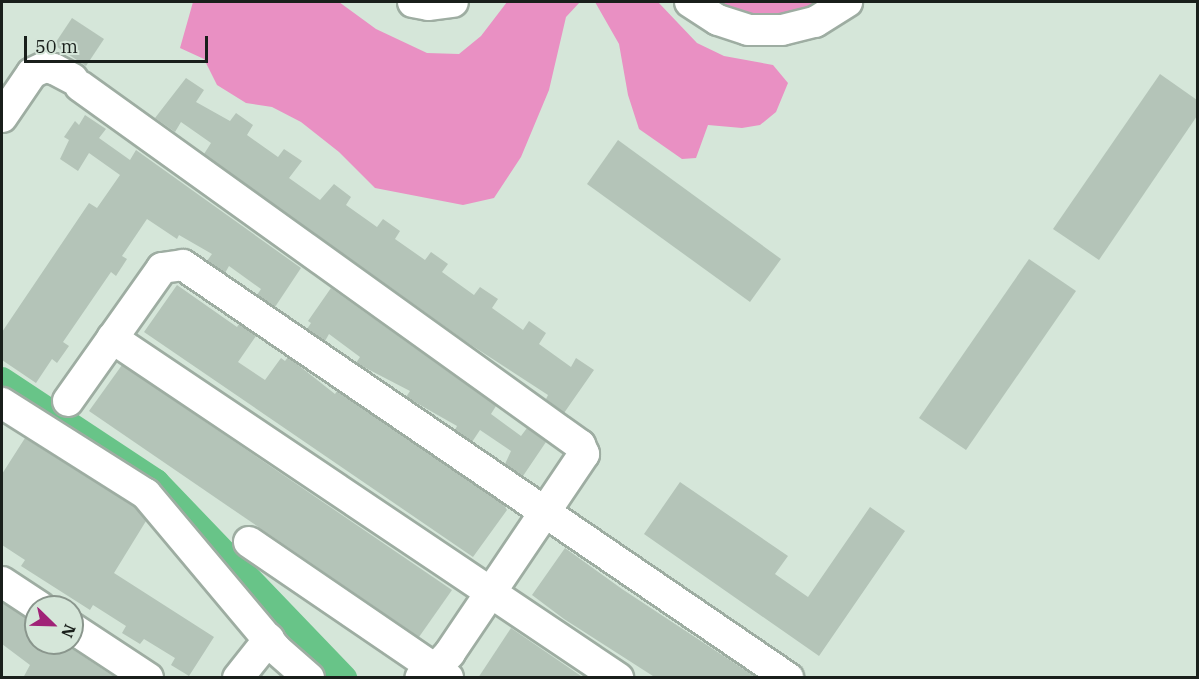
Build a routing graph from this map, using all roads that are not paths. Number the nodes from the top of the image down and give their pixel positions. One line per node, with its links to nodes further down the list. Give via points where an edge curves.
1 (413, 2): 2 (street)
2 (453, 2)
3 (690, 2): 4 (street, via 718,20 748,30 782,30 815,22)
4 (848, 2)
5 (2, 117): 9 (street, via 32,73 45,67 77,82 580,445 584,454)
6 (112, 338): 7 (street); 9 (street, via 162,268 183,265); 12 (street)
7 (68, 401)
8 (2, 403): 15 (street, via 146,494)
9 (543, 514): 12 (street); 21 (street)
10 (249, 542): 16 (street)
11 (2, 582): 13 (street)
12 (491, 592): 16 (street); 20 (street)
13 (24, 596)
14 (84, 636): 17 (street)
15 (269, 639): 18 (street); 19 (street)
16 (434, 675)
17 (148, 678)
18 (238, 678)
19 (309, 678)
20 (618, 678)
21 (788, 678)

